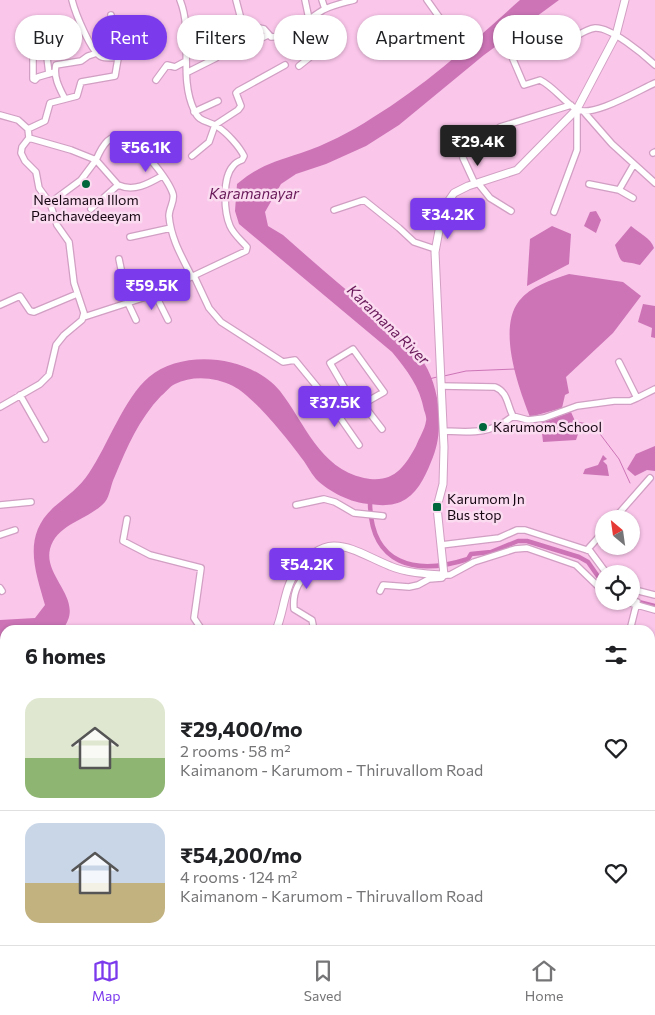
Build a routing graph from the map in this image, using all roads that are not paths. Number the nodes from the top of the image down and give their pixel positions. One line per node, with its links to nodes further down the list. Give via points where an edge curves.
1 (72, 0): 18 (street)
2 (180, 0): 26 (street, via 186,21)
3 (236, 0): 14 (street, via 242,19 250,26 261,27)
4 (305, 0): 10 (street)
5 (322, 0): 9 (street)
6 (354, 0): 9 (street)
7 (427, 0): 12 (street)
8 (625, 0): 15 (main road)
9 (325, 9): 11 (street)
10 (308, 15)
11 (315, 15)
12 (438, 15)
13 (581, 34): 15 (street, via 597,28)
14 (268, 35): 16 (street); 17 (street)
15 (616, 35): 28 (street); 36 (main road)
16 (264, 37)
17 (274, 37)
18 (92, 45)
19 (92, 55): 31 (street, via 56,66)
20 (33, 60): 31 (street, via 33,79)
21 (49, 60): 31 (street)
22 (118, 60): 34 (street, via 115,76 81,82 79,94)
23 (212, 60): 30 (street)
24 (307, 60): 29 (street)
25 (513, 60): 36 (street, via 522,84 526,86 540,80)
26 (186, 61): 30 (street); 32 (street, via 176,67 167,66)
27 (285, 65): 39 (street, via 238,91 238,110)
28 (655, 65)
29 (300, 66)
30 (188, 72): 37 (street, via 187,93)
31 (52, 73): 34 (street)
32 (156, 80)
33 (655, 83): 36 (street, via 598,109)
34 (65, 99): 41 (street, via 50,103 45,121)
35 (218, 101): 37 (street)
36 (577, 109): 40 (street); 48 (street); 51 (main road, via 517,170); 60 (street, via 577,150)
37 (194, 112): 39 (street, via 202,122)
38 (0, 115): 41 (street, via 18,120)
39 (215, 125): 45 (street, via 209,142); 65 (street, via 244,156 229,172 225,195 230,226 247,247 246,251)
40 (500, 127)
41 (28, 128): 42 (street)
42 (29, 138): 47 (street); 56 (street, via 20,150 22,158 36,172 39,188)
43 (162, 138): 44 (street)
44 (142, 151): 47 (street, via 128,137 116,136 103,144); 49 (street)
45 (192, 156)
46 (463, 158): 51 (street)
47 (96, 160): 53 (street); 56 (street, via 81,180)
48 (634, 164): 50 (street); 54 (street)
49 (162, 176): 53 (street, via 138,188); 61 (street, via 173,195 169,210)
50 (655, 182)
51 (477, 184): 59 (street, via 490,198); 63 (main road, via 454,193 444,209)
52 (589, 184): 54 (street)
53 (118, 185): 57 (street)
54 (619, 190): 55 (street)
55 (633, 198)
56 (50, 203): 66 (street, via 57,226 71,248)
57 (91, 209)
58 (334, 210): 63 (street, via 364,200 414,242)
59 (511, 211)
60 (554, 212)
61 (171, 228): 62 (street); 65 (street)
62 (130, 237)
63 (435, 249): 74 (main road)
64 (119, 259): 68 (street)
65 (193, 276): 67 (street); 79 (street, via 220,322 283,362 295,360)
66 (77, 294): 69 (street, via 32,312 20,296); 70 (street)
67 (155, 294): 68 (street); 72 (street)
68 (128, 303): 70 (street); 71 (street)
69 (0, 305)
70 (84, 317): 77 (street, via 56,345 49,375)
71 (136, 320)
72 (168, 320)
73 (619, 362): 78 (street)
74 (441, 386): 82 (street, via 501,389); 84 (main road)
75 (655, 389): 78 (street)
76 (348, 394): 79 (street); 80 (street, via 355,394); 80 (street, via 330,362 353,349 386,392)
77 (20, 395): 81 (street); 85 (street)
78 (637, 398): 82 (street, via 577,406 544,418 528,420)
79 (327, 400): 86 (street)
80 (363, 404): 83 (street)
81 (0, 407)
82 (513, 416): 84 (street, via 502,426 486,432)
83 (382, 429)
84 (443, 431): 97 (main road, via 443,484 437,507)
85 (45, 438)
86 (359, 445)
87 (650, 478): 91 (street)
88 (32, 502): 89 (street)
89 (0, 505)
90 (296, 505): 92 (street, via 324,499 348,511)
91 (622, 510)
92 (383, 516)
93 (127, 519): 109 (street, via 123,542 150,555 200,568 194,618)
94 (15, 530): 95 (street)
95 (0, 535)
96 (595, 541): 98 (street)
97 (441, 545): 98 (street, via 499,538 525,530); 101 (main road)
98 (587, 550): 100 (street)
99 (307, 560): 101 (main road, via 318,551 336,546 353,548 392,567); 110 (main road, via 290,583); 111 (street, via 313,567 295,588 293,600 294,609 312,620)
100 (602, 565)
101 (444, 575): 102 (street, via 474,562 527,548 576,565); 103 (street, via 418,585 382,585)
102 (595, 583)
103 (380, 591)
104 (640, 591): 105 (street)
105 (655, 595)
106 (640, 605): 108 (street)
107 (635, 610): 112 (street)
108 (655, 610)
109 (199, 625)
110 (277, 625)
111 (313, 625)
112 (631, 625)

